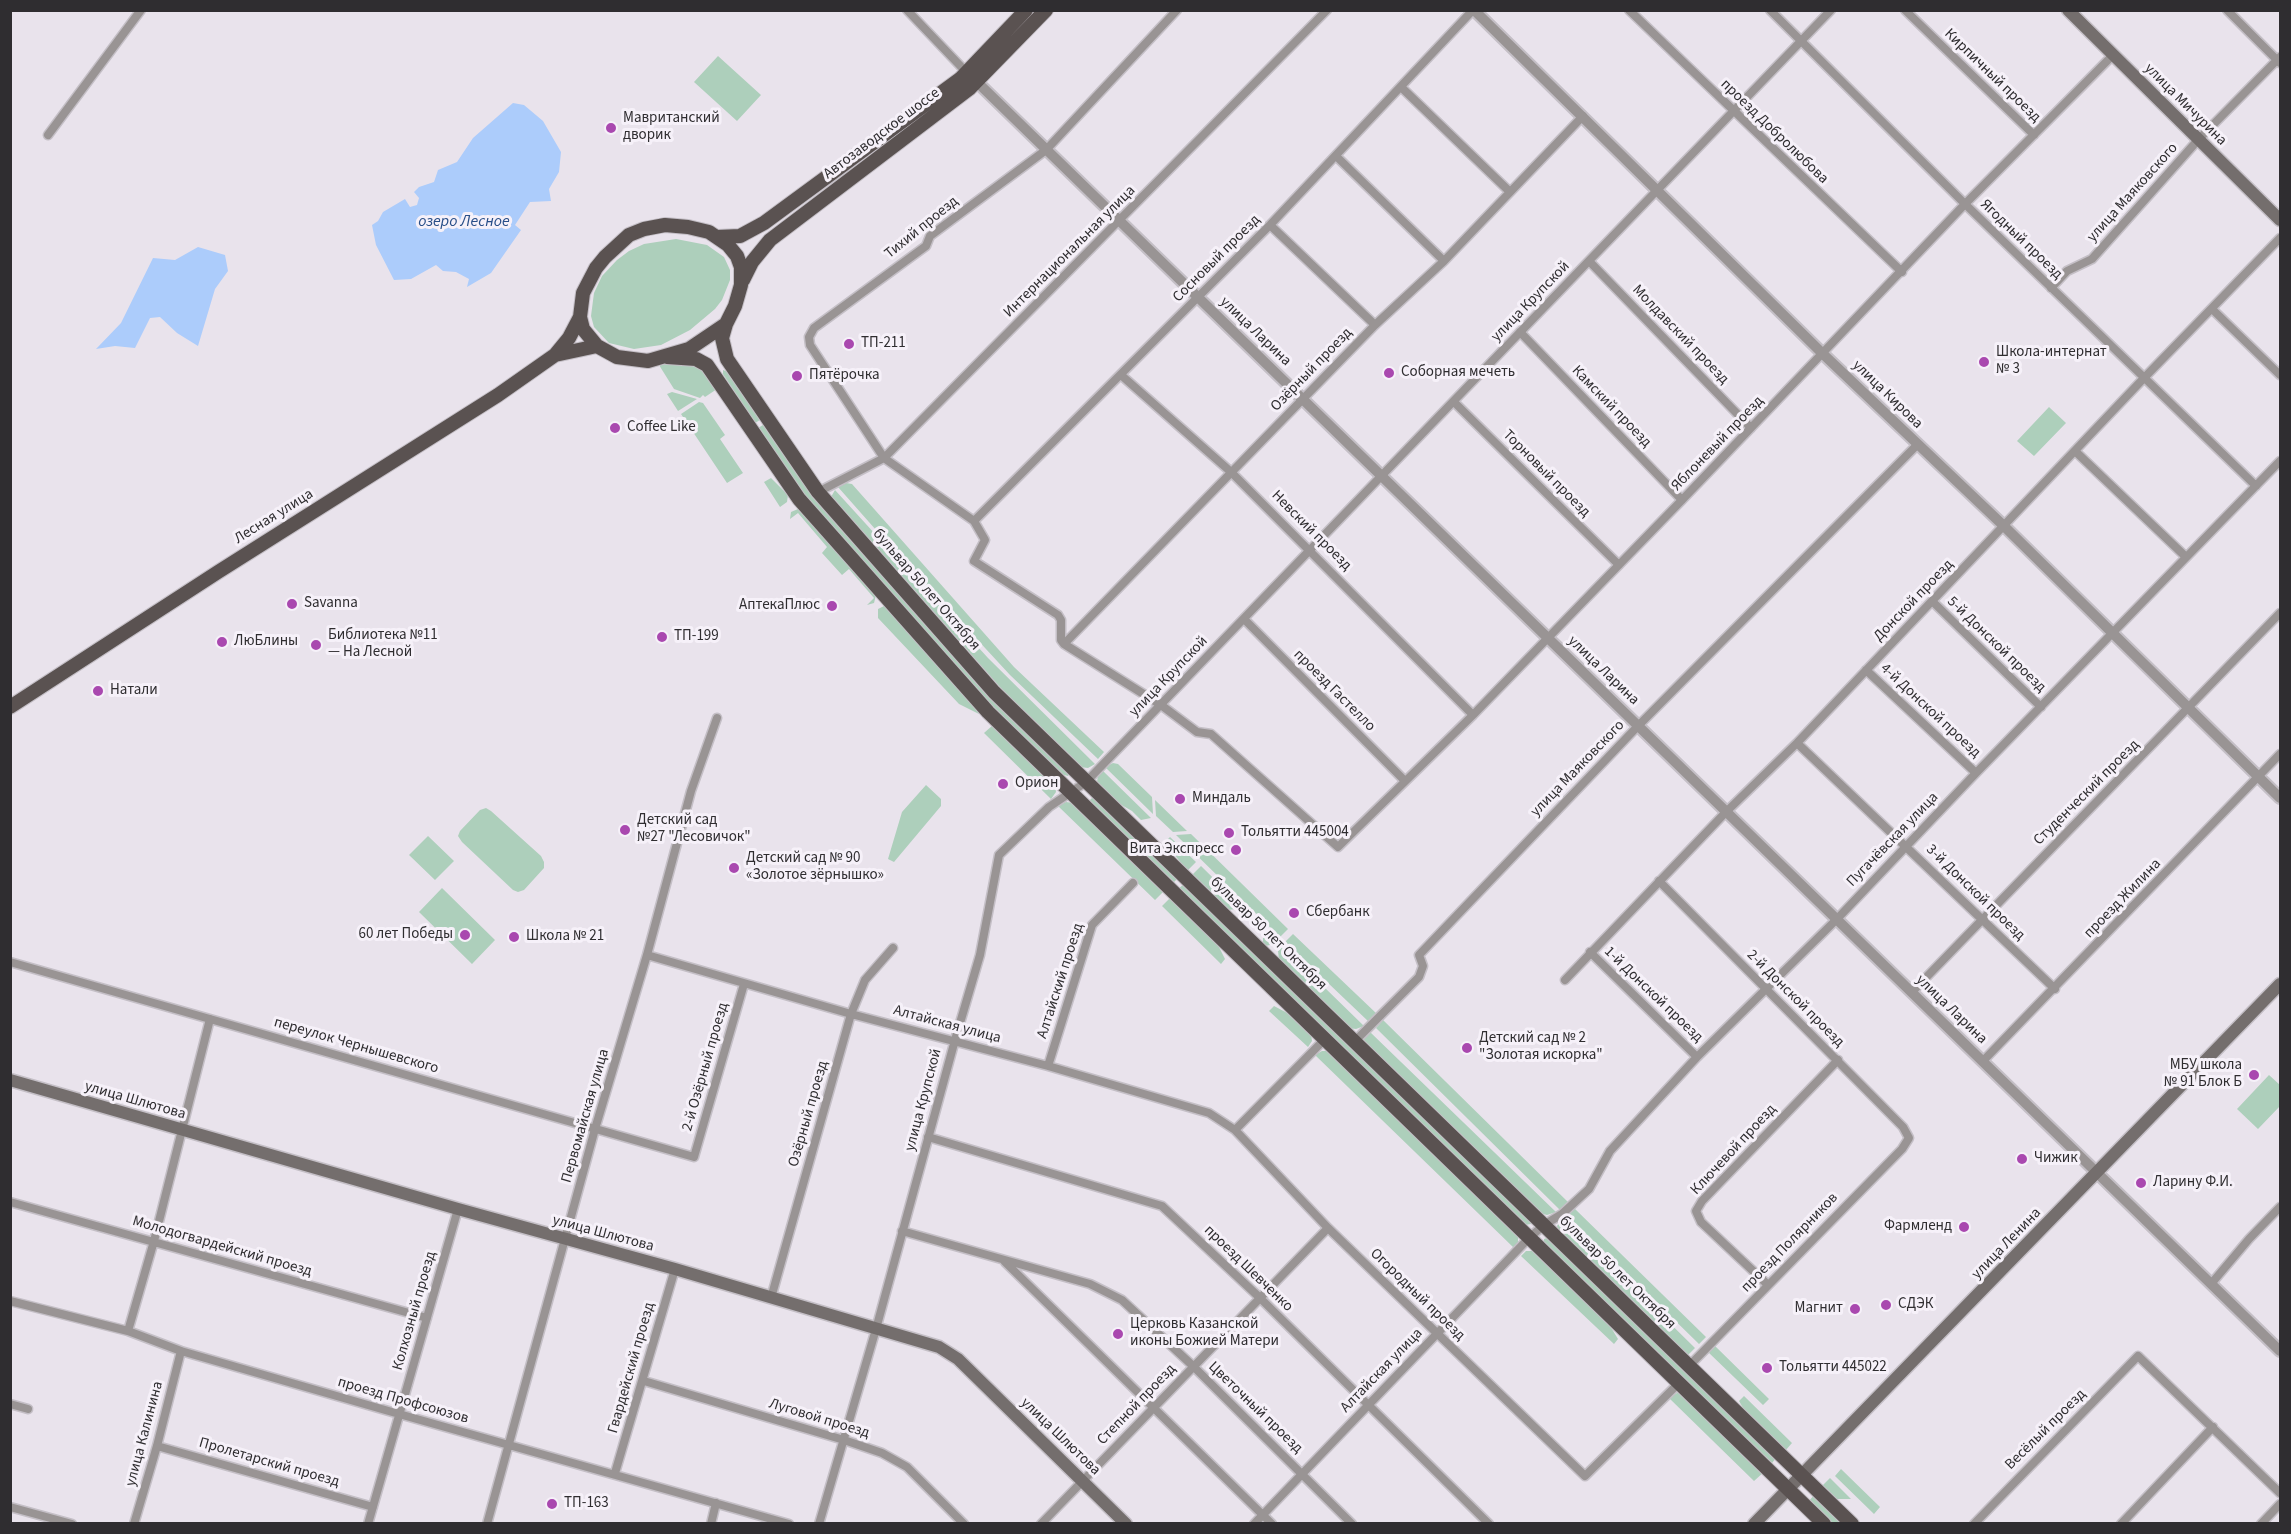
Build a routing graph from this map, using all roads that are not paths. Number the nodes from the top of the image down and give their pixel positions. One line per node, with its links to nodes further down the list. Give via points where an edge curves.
1 (141, 10): 21 (street)
2 (907, 10): 17 (street, улица Ларина)
3 (1026, 10): 17 (main road, Автозаводское шоссе)
4 (1046, 10): 17 (main road, Автозаводское шоссе)
5 (1177, 10): 24 (street, Тихий проезд)
6 (1327, 10): 30 (street, Интернациональная улица)
7 (1474, 10): 18 (street, Сосновый проезд); 20 (street, улица Кирова)
8 (1629, 10): 19 (street, проезд Добролюбова)
9 (1770, 10): 14 (street, Ягодный проезд)
10 (1831, 10): 14 (street, улица Крупской)
11 (1905, 10): 22 (street, Кирпичный проезд)
12 (2068, 10): 15 (main road, улица Мичурина)
13 (2227, 10): 16 (street)
14 (1802, 41): 19 (street, улица Крупской); 28 (street, Ягодный проезд)
15 (2113, 55): 22 (street, Яблоневый проезд); 23 (main road, улица Мичурина)
16 (2280, 60): 23 (street, улица Маяковского)
17 (972, 77): 24 (street, улица Ларина); 32 (main road, Автозаводское шоссе, via 764,223 740,236); 37 (main road, Автозаводское шоссе, via 770,240 752,262)
18 (1401, 87): 25 (street, Сосновый проезд); 27 (street)
19 (1733, 112): 26 (street, улица Крупской); 36 (street, проезд Добролюбова)
20 (1583, 116): 26 (street, улица Кирова); 27 (street, Озёрный проезд)
21 (48, 135)
22 (2034, 135): 28 (street, Яблоневый проезд)
23 (2198, 140): 29 (main road, улица Мичурина); 38 (street, улица Маяковского, via 2092,259 2067,272)
24 (1046, 150): 30 (street, улица Ларина); 57 (street, Тихий проезд, via 930,236 926,246 810,333 810,345)
25 (1336, 156): 31 (street, Сосновый проезд); 34 (street)
26 (1658, 190): 35 (street, улица Крупской); 46 (street, улица Кирова)
27 (1510, 192): 34 (street, Озёрный проезд)
28 (1965, 204): 36 (street, Яблоневый проезд); 38 (street, Ягодный проезд)
29 (2280, 220)
30 (1120, 221): 39 (street, улица Ларина); 57 (street, Интернациональная улица)
31 (1270, 225): 39 (street, Сосновый проезд); 43 (street)
32 (717, 237): 37 (main road, via 737,256); 41 (main road, via 688,227 665,225 629,235 596,268 583,293)
33 (2280, 238): 40 (street, Донской проезд)
34 (1443, 261): 43 (street, Озёрный проезд)
35 (1589, 261): 44 (street, улица Крупской); 54 (street, Молдавский проезд)
36 (1902, 272): 46 (street, Яблоневый проезд)
37 (741, 285): 42 (main road)
38 (2051, 288): 51 (street, Ягодный проезд)
39 (1197, 296): 49 (street, Сосновый проезд); 52 (street, улица Ларина)
40 (2212, 309): 50 (street); 51 (street, Донской проезд)
41 (580, 317): 45 (main road, via 583,329); 47 (main road, Лесная улица)
42 (726, 324): 48 (main road, via 689,349); 62 (main road, бульвар 50 лет Октября, via 722,338 727,358)
43 (1375, 325): 52 (street, Озёрный проезд)
44 (1520, 332): 53 (street, улица Крупской); 63 (street, Камский проезд)
45 (597, 346): 47 (main road, Лесная улица); 48 (main road, via 629,360)
46 (1823, 354): 54 (street, Яблоневый проезд); 55 (street, улица Кирова)
47 (555, 355): 77 (main road, Лесная улица)
48 (667, 357): 89 (main road, via 696,359 707,365 799,499 988,712)
49 (1121, 375): 59 (street, Невский проезд); 64 (street, Сосновый проезд)
50 (2280, 375)
51 (2144, 378): 56 (street, Донской проезд); 61 (street, Ягодный проезд)
52 (1303, 399): 59 (street, Озёрный проезд); 60 (street, улица Ларина)
53 (1454, 402): 60 (street, улица Крупской); 68 (street, Торновый проезд)
54 (1751, 428): 63 (street, Яблоневый проезд)
55 (1917, 445): 65 (street, улица Кирова); 82 (street, улица Маяковского)
56 (2075, 451): 65 (street, Донской проезд); 67 (street)
57 (884, 458): 62 (street, Интернациональная улица); 64 (street)
58 (2280, 461): 61 (street, Пугачёвская улица)
59 (1231, 472): 66 (street, Невский проезд); 74 (street, Озёрный проезд)
60 (1382, 476): 66 (street, улица Крупской); 73 (street, улица Ларина)
61 (2256, 486): 67 (street, Пугачёвская улица)
62 (818, 492): 88 (main road, бульвар 50 лет Октября, via 994,692)
63 (1682, 500): 68 (street, Яблоневый проезд)
64 (974, 521): 74 (street, via 985,540 974,561 1058,615)
65 (2003, 525): 69 (street, Донской проезд); 72 (street, улица Кирова)
66 (1311, 550): 71 (street, улица Крупской); 80 (street, Невский проезд)
67 (2186, 557): 72 (street, Пугачёвская улица)
68 (1619, 565): 73 (street, Яблоневый проезд)
69 (1933, 602): 75 (street, Донской проезд); 78 (street, 5-й Донской проезд)
70 (2280, 613): 79 (street, Студенческий проезд)
71 (1244, 619): 76 (street, улица Крупской); 87 (street, проезд Гастелло)
72 (2114, 634): 78 (street, Пугачёвская улица); 79 (street, улица Кирова)
73 (1548, 638): 80 (street, Яблоневый проезд); 82 (street, улица Ларина)
74 (1064, 644): 76 (street)
75 (1866, 670): 83 (street, Донской проезд); 85 (street, 4-й Донской проезд)
76 (1161, 705): 87 (street, Яблоневый проезд, via 1197,732 1211,734 1338,848); 88 (street, улица Крупской)
77 (10, 707)
78 (2041, 707): 85 (street, Пугачёвская улица)
79 (2189, 708): 86 (street, улица Кирова); 95 (street, Студенческий проезд)
80 (1473, 715): 87 (street, Яблоневый проезд)
81 (717, 718): 99 (street, Первомайская улица, via 691,791)
82 (1638, 726): 91 (street, улица Ларина); 111 (street, улица Маяковского, via 1419,954 1423,966 1419,978)
83 (1797, 743): 91 (street, Донской проезд); 92 (street, 3-й Донской проезд)
84 (2280, 754): 86 (street, проезд Жилина)
85 (1976, 773): 92 (street, Пугачёвская улица)
86 (2258, 777): 90 (street, улица Кирова); 104 (street, проезд Жилина)
87 (1405, 781)
88 (1086, 782): 89 (street, улица Крупской); 111 (main road, бульвар 50 лет Октября)
89 (1070, 793): 109 (main road); 110 (street, улица Крупской, via 1049,807 999,855 980,955)
90 (2280, 798)
91 (1726, 812): 93 (street, Донской проезд); 96 (street, улица Ларина)
92 (1906, 846): 95 (street, 3-й Донской проезд); 96 (street, Пугачёвская улица)
93 (1659, 881): 98 (street, Донской проезд); 105 (street, 2-й Донской проезд)
94 (1133, 883): 115 (street, Алтайский проезд, via 1092,925)
95 (1982, 918): 104 (street, 3-й Донской проезд); 106 (street, Студенческий проезд)
96 (1837, 920): 105 (street, Пугачёвская улица); 106 (street, улица Ларина)
97 (893, 948): 107 (street, Озёрный проезд, via 865,980)
98 (1590, 952): 101 (street, Донской проезд); 112 (street, 1-й Донской проезд)
99 (647, 955): 102 (street, Алтайская улица); 117 (street, Первомайская улица)
100 (10, 962): 108 (street, переулок Чернышевского)
101 (1565, 980)
102 (744, 984): 107 (street, Алтайская улица); 122 (street, 2-й Озёрный проезд)
103 (2280, 984): 123 (main road, улица Ленина)
104 (2055, 989): 114 (street, проезд Жилина)
105 (1766, 990): 112 (street, Пугачёвская улица); 113 (street, 2-й Донской проезд)
106 (1912, 992): 114 (street, улица Ларина)
107 (851, 1014): 110 (street, Алтайская улица); 138 (street, Озёрный проезд)
108 (210, 1019): 117 (street, переулок Чернышевского); 119 (street)
109 (1325, 1039): 118 (street); 130 (main road)
110 (955, 1040): 115 (street, Алтайская улица); 120 (street, улица Крупской)
111 (1354, 1042): 127 (main road, бульвар 50 лет Октября)
112 (1697, 1057): 127 (street, Пугачёвская улица, via 1610,1151 1589,1189)
113 (1838, 1060): 121 (street, 2-й Донской проезд, via 1904,1127); 135 (street, Ключевой проезд, via 1696,1211 1701,1222)
114 (1983, 1061): 123 (street, улица Ларина)
115 (1048, 1066): 118 (street, Алтайская улица, via 1209,1113)
116 (10, 1080): 119 (main road, улица Шлютова)
117 (595, 1129): 122 (street, переулок Чернышевского); 131 (street, Первомайская улица)
118 (1235, 1130): 128 (street, Огородный проезд)
119 (182, 1131): 126 (main road, улица Шлютова); 132 (street)
120 (928, 1137): 129 (street, улица Крупской); 137 (street, проезд Шевченко, via 1162,1206)
121 (1909, 1138): 135 (street, проезд Полярников)
122 (694, 1157)
123 (2097, 1173): 136 (street, улица Ларина); 161 (main road, улица Ленина)
124 (10, 1202): 132 (street, Молодогвардейский проезд)
125 (2280, 1207): 136 (street)
126 (458, 1209): 131 (main road, улица Шлютова); 140 (street, Колхозный проезд)
127 (1544, 1225): 130 (street, Пугачёвская улица); 147 (main road, бульвар 50 лет Октября)
128 (1328, 1228): 137 (street, Степной проезд); 143 (street, Огородный проезд)
129 (902, 1231): 133 (street, Цветочный проезд); 141 (street, улица Крупской)
130 (1529, 1238): 143 (street, Алтайская улица); 149 (main road)
131 (566, 1239): 134 (main road, улица Шлютова); 157 (street, Первомайская улица)
132 (154, 1241): 140 (street, Молодогвардейский проезд); 142 (street)
133 (1002, 1260): 146 (street, Цветочный проезд, via 1090,1284 1122,1300); 152 (street)
134 (675, 1269): 138 (main road, улица Шлютова); 148 (street, Гвардейский проезд)
135 (1767, 1284): 147 (street, проезд Полярников)
136 (2211, 1284): 145 (street, улица Ларина)
137 (1259, 1297): 146 (street, Степной проезд); 151 (street, проезд Шевченко)
138 (771, 1298): 141 (main road, улица Шлютова)
139 (10, 1301): 142 (street, проезд Профсоюзов)
140 (427, 1318): 154 (street, Колхозный проезд)
141 (876, 1329): 156 (street, улица Крупской); 162 (main road, улица Шлютова, via 939,1347 958,1359)
142 (128, 1331): 144 (street, проезд Профсоюзов)
143 (1438, 1333): 149 (street, Огородный проезд, via 1585,1476); 151 (street, Алтайская улица)
144 (181, 1351): 154 (street, проезд Профсоюзов); 158 (street, улица Калинина)
145 (2280, 1351)
146 (1194, 1366): 152 (street, Степной проезд); 160 (street, Цветочный проезд)
147 (1689, 1366): 161 (main road, бульвар 50 лет Октября)
148 (644, 1381): 156 (street, Луговой проезд); 159 (street, Гвардейский проезд)
149 (1679, 1383): 163 (main road)
150 (10, 1404): 153 (street)
151 (1369, 1405): 160 (street, Алтайская улица); 183 (street, проезд Шевченко)
152 (1153, 1408): 162 (street, Степной проезд); 169 (street)
153 (28, 1409)
154 (399, 1414): 157 (street, проезд Профсоюзов); 168 (street, Колхозный проезд)
155 (2213, 1427): 164 (street); 187 (street, Весёлый проезд, via 2138,1356); 188 (street)
156 (844, 1440): 176 (street, улица Крупской); 177 (street, Луговой проезд, via 882,1453 907,1467)
157 (510, 1444): 159 (street, проезд Профсоюзов); 173 (street, Первомайская улица)
158 (157, 1446): 168 (street, Пролетарский проезд); 171 (street, улица Калинина)
159 (615, 1473): 165 (street, проезд Профсоюзов)
160 (1303, 1473): 169 (street, Алтайская улица); 182 (street, Цветочный проезд)
161 (1801, 1475): 163 (main road, улица Ленина); 186 (main road, бульвар 50 лет Октября)
162 (1083, 1480): 178 (street, Степной проезд); 179 (main road, улица Шлютова)
163 (1788, 1488): 184 (main road, улица Ленина); 185 (main road)
164 (2280, 1493)
165 (716, 1503): 174 (street); 175 (street, проезд Профсоюзов)
166 (2280, 1504): 189 (street)
167 (10, 1507): 170 (street)
168 (373, 1507): 172 (street, Колхозный проезд)
169 (1263, 1514): 180 (street, Алтайская улица); 181 (street)
170 (72, 1524)
171 (134, 1524)
172 (368, 1524)
173 (487, 1524)
174 (711, 1524)
175 (789, 1524)
176 (819, 1524)
177 (964, 1524)
178 (1041, 1524)
179 (1126, 1524)
180 (1254, 1524)
181 (1272, 1524)
182 (1352, 1524)
183 (1490, 1524)
184 (1754, 1524)
185 (1824, 1524)
186 (1852, 1524)
187 (1974, 1524)
188 (2121, 1524)
189 (2261, 1524)

